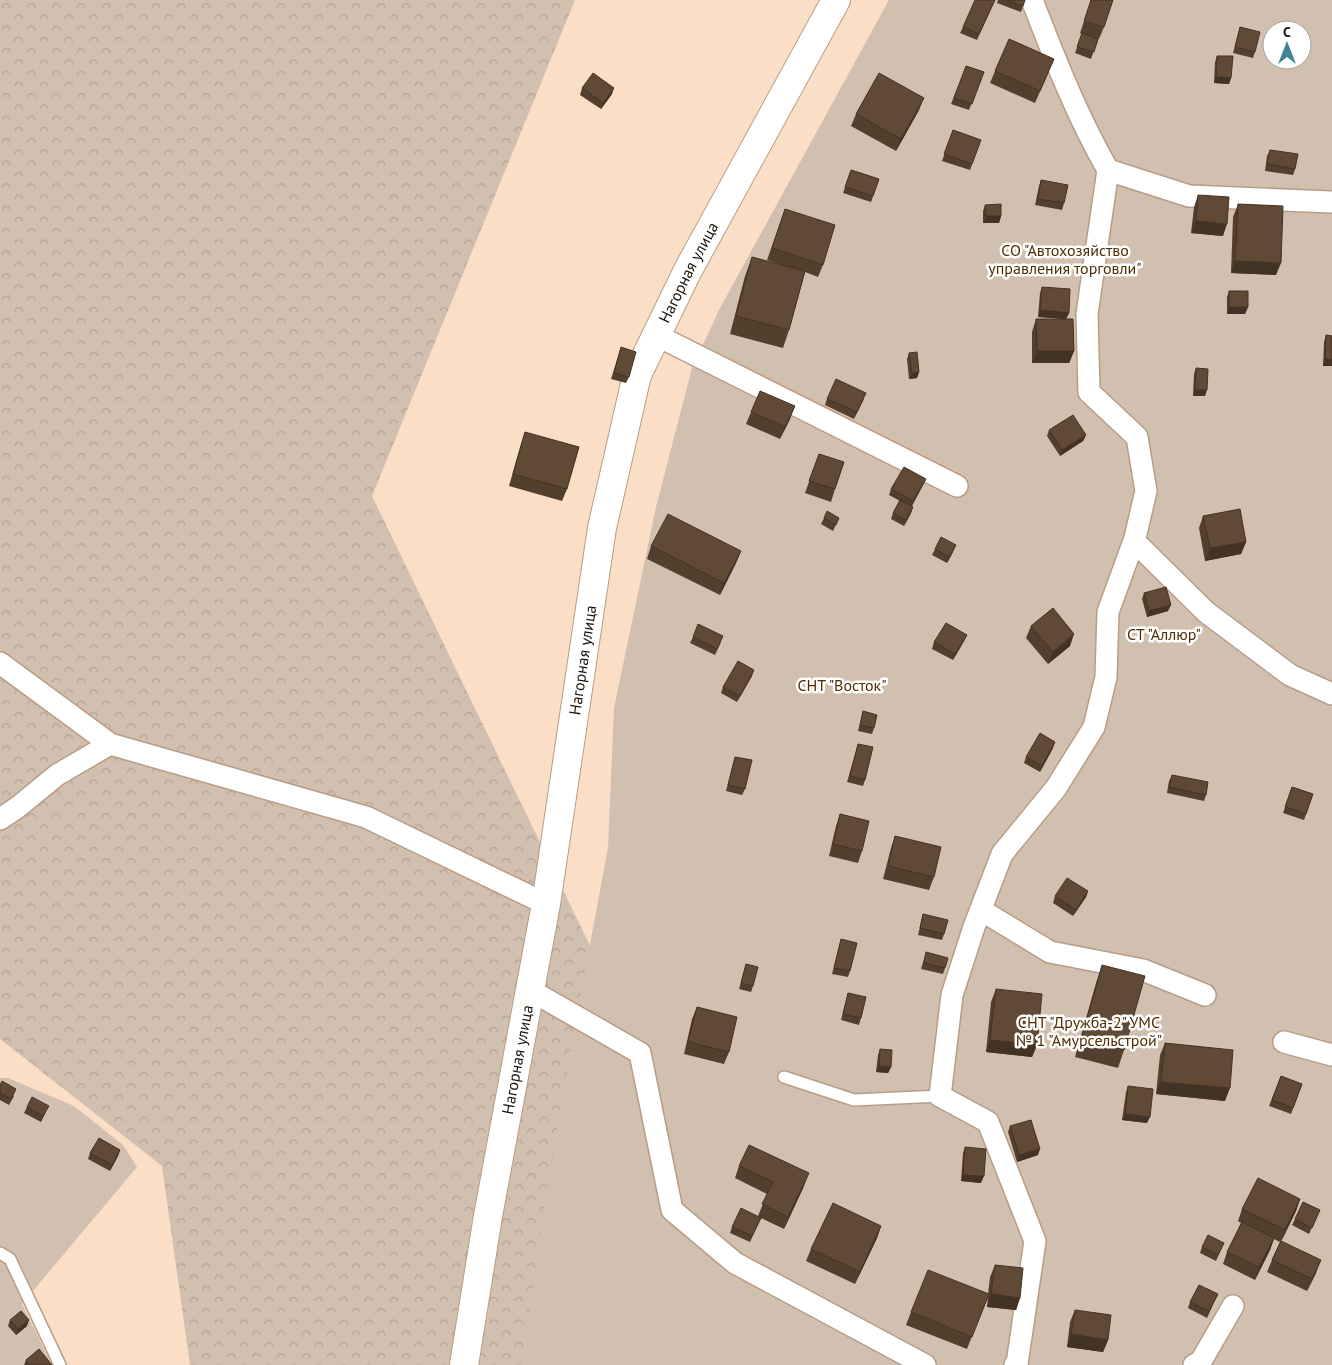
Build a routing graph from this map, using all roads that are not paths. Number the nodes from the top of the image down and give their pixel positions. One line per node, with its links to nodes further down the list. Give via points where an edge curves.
1 (836, 0): 5 (street, Нагорная улица, via 688,270)
2 (1032, 0): 3 (street, via 1063,77)
3 (1108, 170): 4 (street, via 1189,196); 7 (street, via 1087,314 1089,392 1137,436 1146,491)
4 (1332, 202)
5 (656, 335): 6 (street); 12 (street, Нагорная улица, via 637,375 602,528)
6 (957, 486)
7 (1134, 541): 9 (street, via 1206,612 1290,675); 13 (street, via 1108,612 1106,678 1094,727 1056,788 1002,854)
8 (0, 663): 10 (street)
9 (1332, 694)
10 (110, 744): 11 (street, via 57,775); 12 (street, via 366,816)
11 (0, 819)
12 (546, 904): 14 (street, Нагорная улица)
13 (980, 910): 15 (street, via 1050,952 1143,970); 19 (street, via 952,994)
14 (530, 990): 23 (street, Нагорная улица); 24 (street, via 640,1053 672,1210 735,1263)
15 (1205, 995)
16 (1284, 1042): 17 (street)
17 (1332, 1055)
18 (784, 1077): 19 (lane, via 854,1100)
19 (940, 1096): 25 (street, via 988,1122 1035,1241)
20 (0, 1253): 22 (lane, via 10,1259)
21 (1233, 1306): 26 (street, via 1201,1361)
22 (60, 1365)
23 (464, 1365)
24 (925, 1365)
25 (1017, 1365)
26 (1194, 1365)

